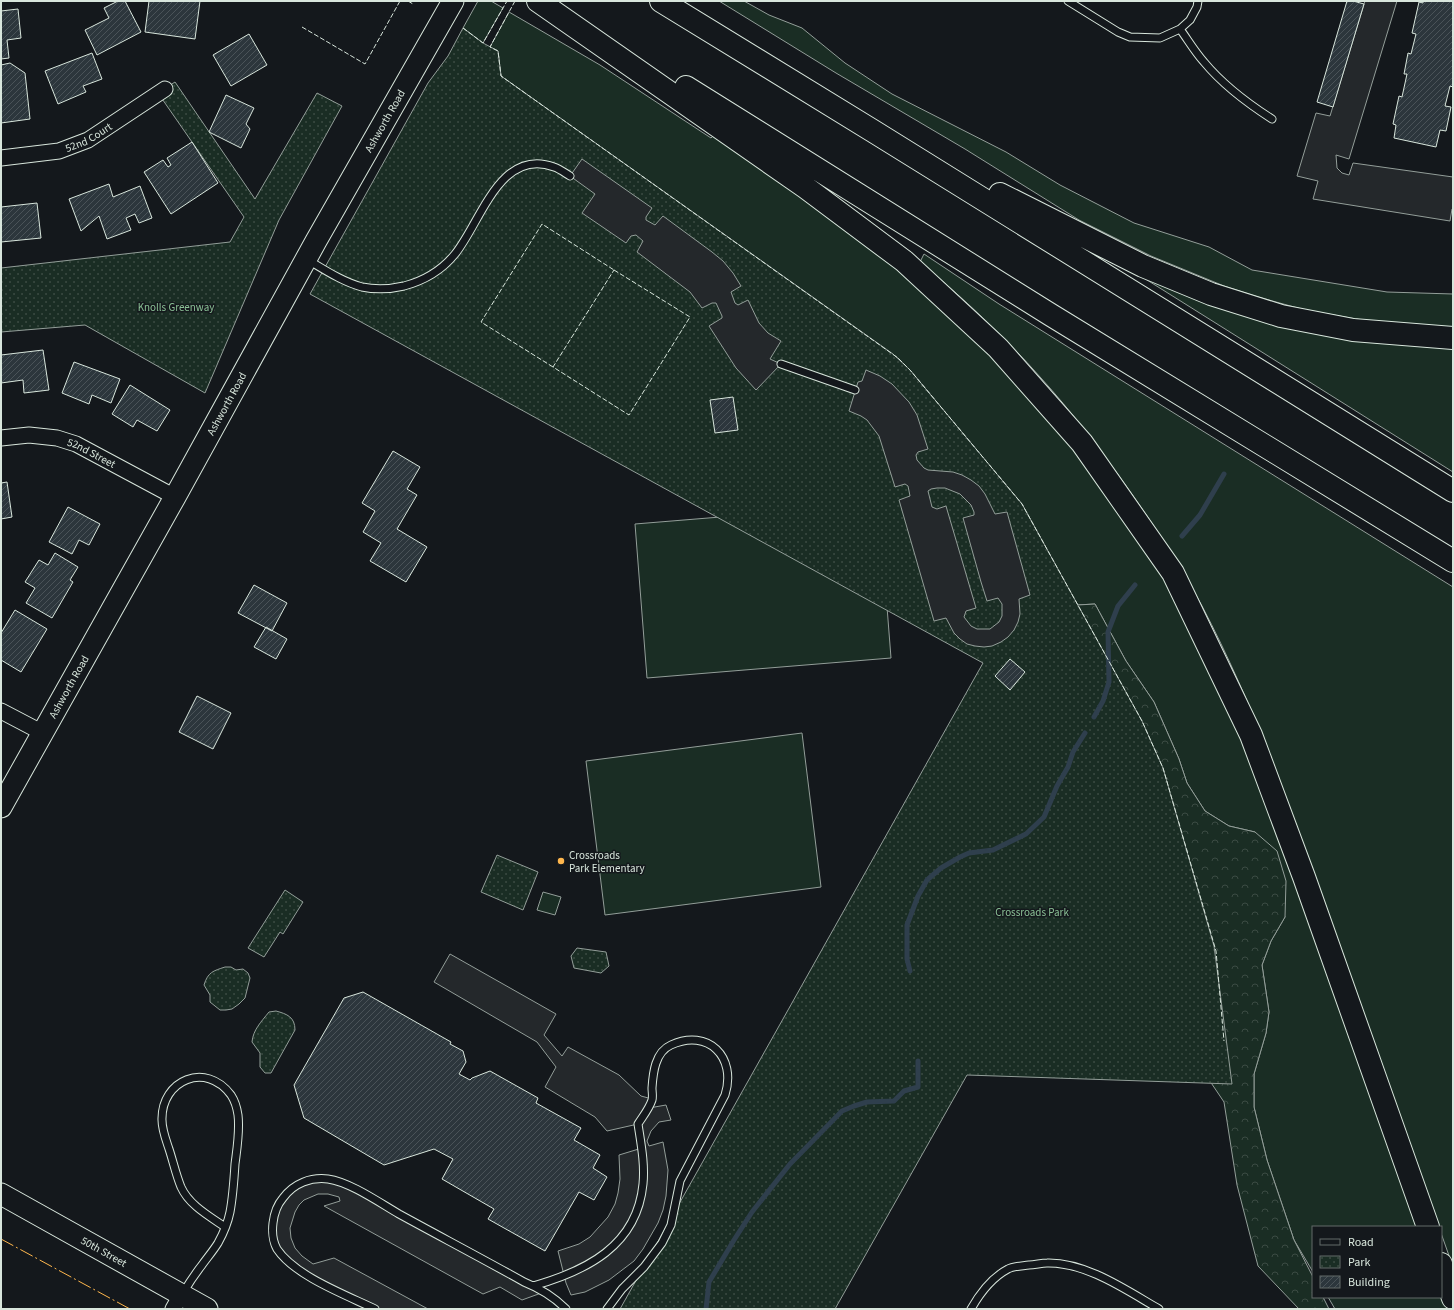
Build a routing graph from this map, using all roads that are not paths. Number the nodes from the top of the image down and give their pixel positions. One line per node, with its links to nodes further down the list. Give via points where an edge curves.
1 (539, 1): 19 (highway, via 702,97 1051,315); 24 (highway, via 805,187 904,261 998,348 1082,443 1173,573 1251,735)
2 (661, 1): 9 (highway)
3 (1068, 1): 6 (lane, via 1130,37 1160,38)
4 (1198, 1): 6 (lane, via 1190,20)
5 (448, 9): 12 (main road, Ashworth Road)
6 (1180, 29): 8 (lane, via 1222,82 1252,107)
7 (165, 89): 10 (street, 52nd Court, via 88,140 59,151)
8 (1272, 119)
9 (873, 130): 13 (highway, via 1143,266 1210,294 1281,316 1353,330); 17 (highway)
10 (1, 158)
11 (570, 176): 12 (lane, via 556,167 543,164 527,164 514,170 498,184 455,255 441,268 416,282 389,289 362,287)
12 (306, 259): 18 (main road, Ashworth Road)
13 (1453, 338)
14 (781, 364): 15 (lane)
15 (855, 390)
16 (1, 438): 18 (street, 52nd Street, via 29,435 57,438 76,444)
17 (1453, 491)
18 (175, 497): 21 (main road, Ashworth Road)
19 (1453, 561)
20 (1, 711): 21 (street)
21 (43, 733): 22 (main road, Ashworth Road)
22 (1, 806)
23 (1, 1194): 29 (main road, 50th Street)
24 (1428, 1226)
25 (225, 1227): 25 (lane, via 232,1197 239,1129 238,1114 235,1103 226,1090 207,1078 195,1077 185,1080 171,1091 163,1109 164,1133 181,1187 188,1198 201,1211); 29 (lane, via 218,1243)
26 (1442, 1267): 28 (highway)
27 (532, 1286): 31 (lane, via 368,1195 339,1182 329,1179 307,1180 289,1190 273,1217 273,1238 276,1248 293,1265 312,1278); 32 (lane, via 560,1302); 33 (lane, via 592,1263 618,1242 630,1225 639,1207 644,1183 638,1124 652,1098 652,1078 657,1060 670,1045 685,1041 704,1042 718,1050 724,1058 728,1072 725,1095 680,1181 671,1225 662,1243)
28 (1453, 1298)
29 (177, 1302): 30 (main road, 50th Street)
30 (207, 1309)
31 (375, 1309)
32 (566, 1309)
33 (608, 1309)
34 (971, 1309): 35 (lane, via 988,1284 1008,1268 1047,1263 1084,1270 1110,1281)
35 (1159, 1309)

